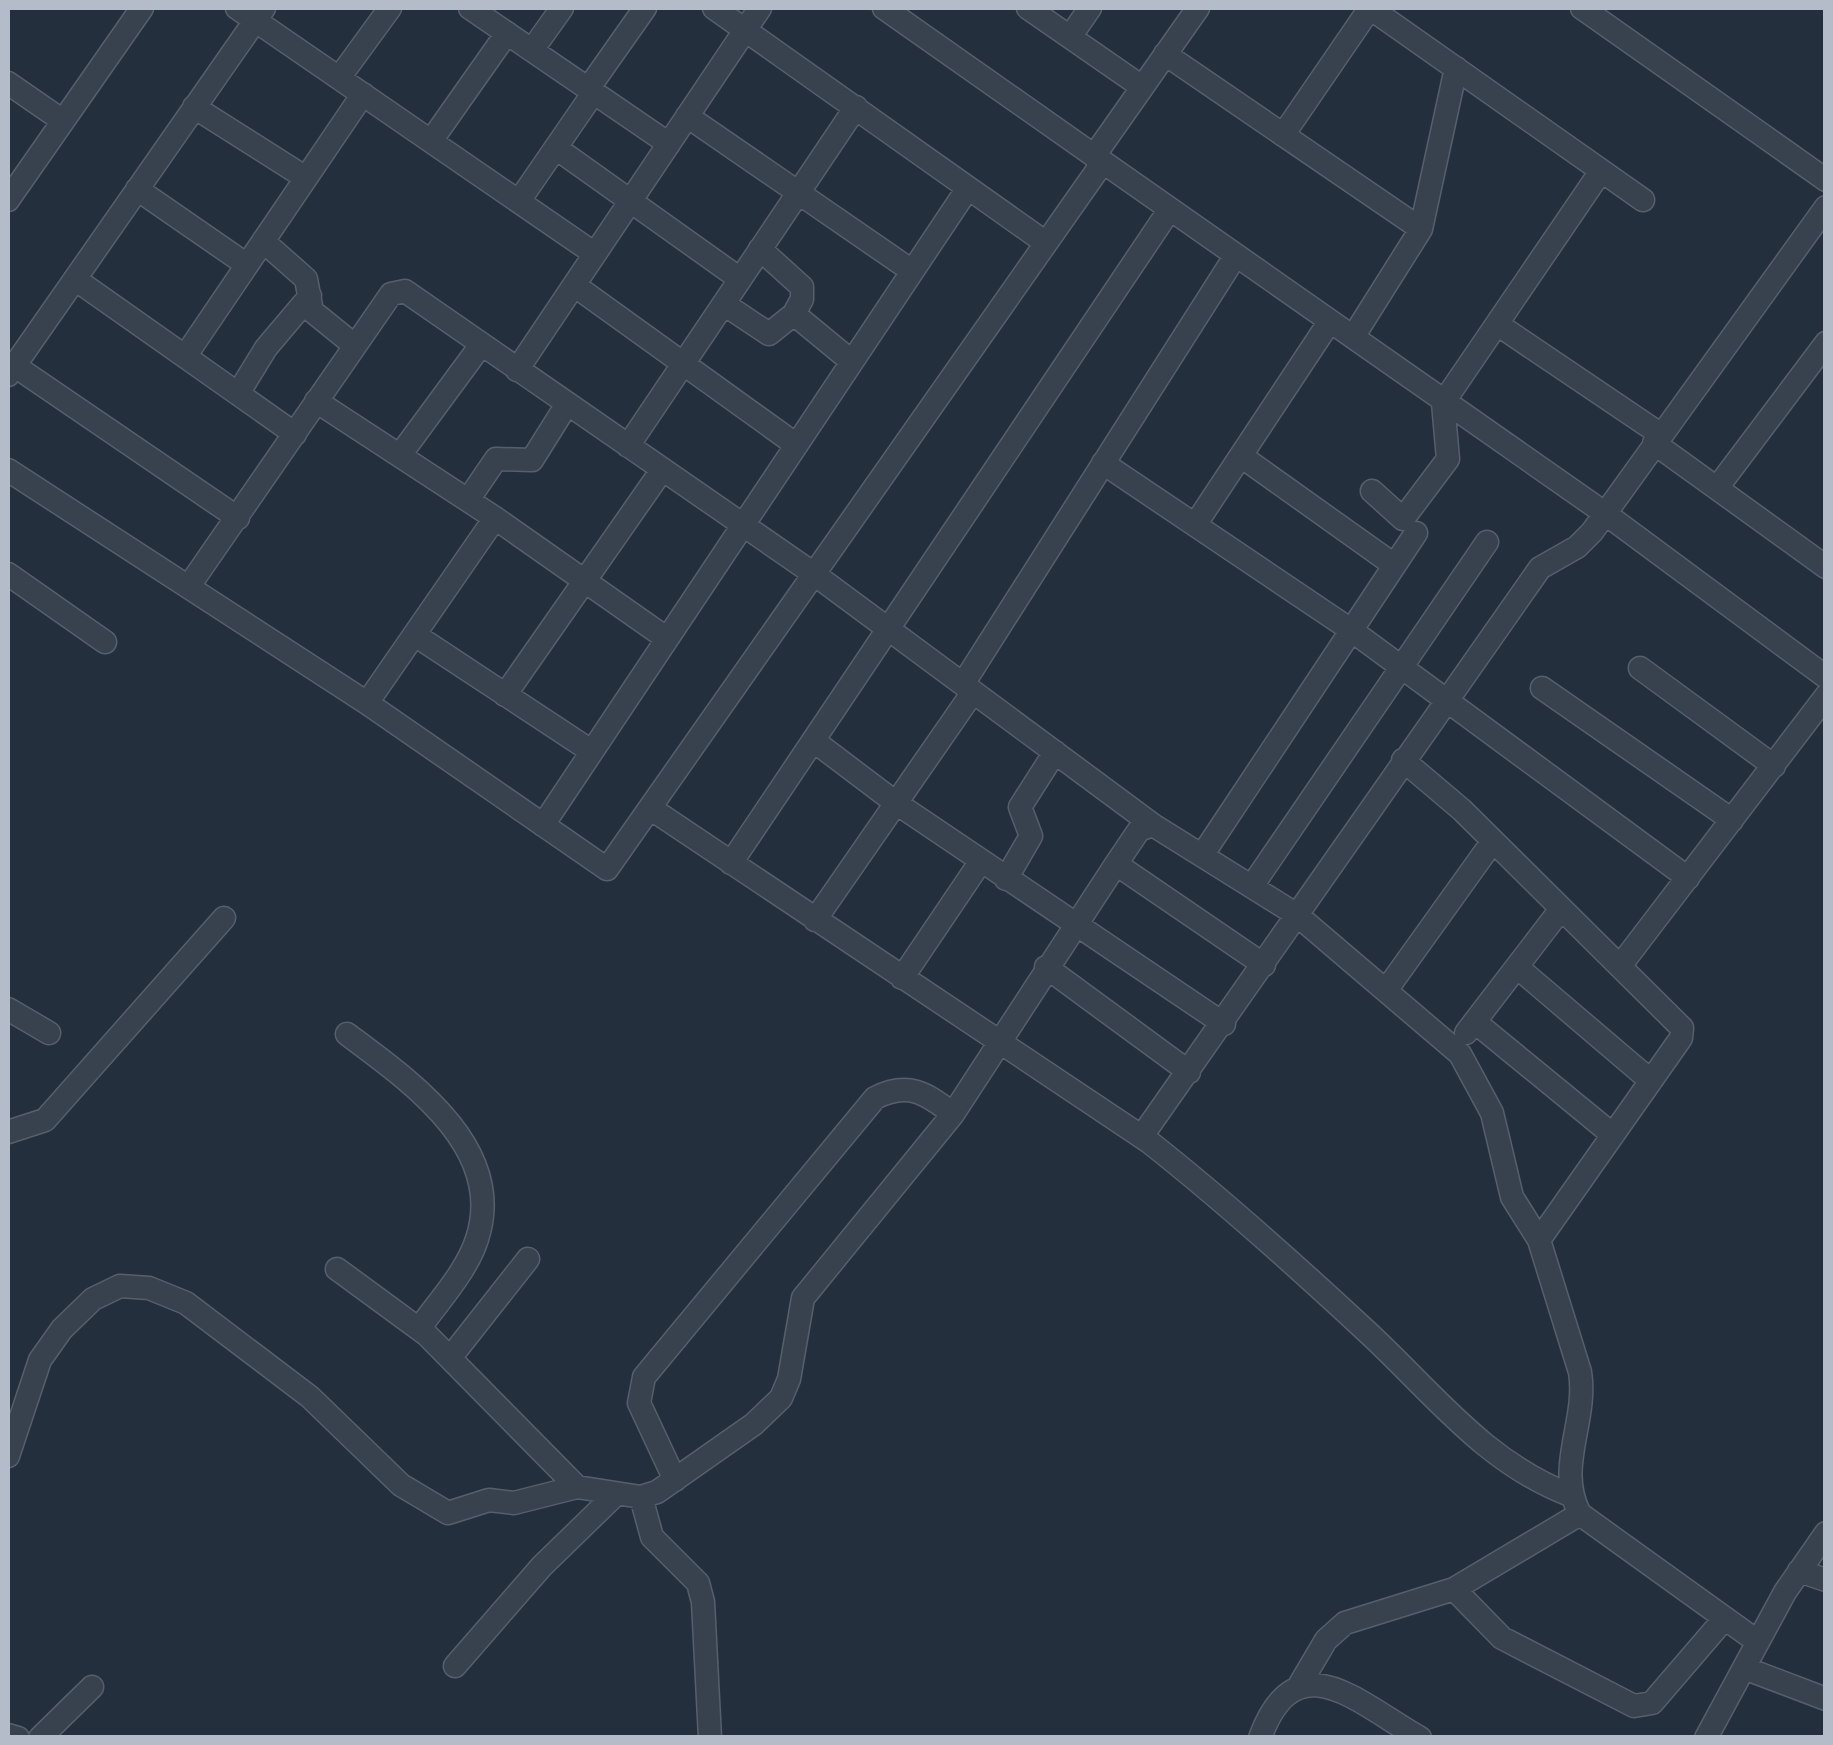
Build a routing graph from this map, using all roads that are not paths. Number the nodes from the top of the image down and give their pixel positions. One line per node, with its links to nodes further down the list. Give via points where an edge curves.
1 (142, 8): 29 (street)
2 (390, 8): 21 (street)
3 (470, 8): 16 (street)
4 (562, 8): 18 (street)
5 (645, 8): 24 (street)
6 (714, 8): 15 (street)
7 (760, 8): 15 (street)
8 (884, 8): 34 (street)
9 (1028, 8): 17 (street)
10 (1090, 8): 17 (street)
11 (1198, 8): 19 (street)
12 (1370, 8): 20 (street); 30 (street)
13 (1582, 8): 37 (street)
14 (252, 12): 21 (street); 26 (street)
15 (746, 29): 27 (street); 28 (street)
16 (507, 33): 18 (street); 31 (street)
17 (1070, 37): 23 (street)
18 (532, 50): 24 (street)
19 (1165, 54): 23 (street); 30 (street)
20 (1456, 68): 35 (street); 47 (street)
21 (339, 78): 25 (street)
22 (8, 82): 29 (street)
23 (1142, 87): 34 (street)
24 (591, 91): 32 (street); 33 (street)
25 (362, 94): 31 (street); 36 (street)
26 (194, 107): 36 (street); 39 (street)
27 (856, 107): 38 (street); 40 (street)
28 (687, 116): 32 (street); 40 (street)
29 (63, 120): 42 (street)
30 (1282, 135): 47 (street)
31 (432, 141): 44 (street)
32 (669, 144): 41 (street)
33 (556, 148): 41 (street); 44 (street)
34 (1098, 159): 46 (street); 49 (street)
35 (1601, 171): 43 (street); 62 (street)
36 (306, 178): 48 (street)
37 (1826, 180)
38 (968, 188): 49 (street); 54 (street)
39 (137, 190): 53 (street); 55 (street)
40 (797, 194): 50 (street); 54 (street)
41 (632, 199): 51 (street); 56 (street)
42 (8, 200)
43 (1642, 200)
44 (519, 202): 51 (street)
45 (1826, 207): 77 (street)
46 (1170, 209): 52 (street); 101 (street)
47 (1421, 229): 63 (street)
48 (263, 241): 53 (street); 58 (street, via 306,279)
49 (1046, 244): 98 (street)
50 (760, 249): 56 (street); 60 (street, via 802,287)
51 (595, 254): 57 (street)
52 (1236, 255): 61 (street); 82 (street)
53 (247, 265): 67 (street)
54 (912, 271): 68 (street)
55 (75, 279): 67 (street); 71 (street)
56 (740, 280): 59 (street)
57 (574, 286): 69 (street); 70 (street)
58 (310, 296): 66 (street, via 312,311); 72 (street)
59 (724, 304): 60 (street, via 769,334); 69 (street)
60 (794, 314): 68 (street)
61 (1330, 321): 63 (street); 81 (street)
62 (1497, 324): 74 (street); 77 (street)
63 (1353, 338): 74 (street)
64 (1826, 343): 85 (street)
65 (480, 344): 66 (street, via 397,290); 70 (street); 80 (street)
66 (354, 345): 73 (street)
67 (186, 356): 72 (street)
68 (851, 361): 78 (street)
69 (684, 362): 78 (street); 79 (street)
70 (517, 370): 75 (street)
71 (11, 371): 89 (street)
72 (239, 392): 76 (street)
73 (316, 402): 76 (street); 80 (street)
74 (1445, 402): 86 (street, via 1448,458 1403,519); 88 (street)
75 (567, 404): 79 (street); 87 (street, via 532,460 496,459)
76 (295, 434): 89 (street)
77 (1657, 438): 85 (street); 88 (street)
78 (796, 444): 91 (street)
79 (628, 446): 84 (street)
80 (400, 455): 87 (street)
81 (1241, 456): 92 (street); 95 (street)
82 (1103, 463): 92 (street); 109 (street)
83 (8, 470): 100 (street)
84 (662, 470): 91 (street); 99 (street)
85 (1718, 488): 96 (street)
86 (1372, 491)
87 (468, 500): 90 (street)
88 (1603, 512): 108 (street); 113 (street, via 1578,547 1540,568)
89 (238, 518): 100 (street)
90 (495, 518): 99 (street); 103 (street)
91 (742, 524): 98 (street); 104 (street)
92 (1195, 525): 102 (street)
93 (1416, 533): 95 (street)
94 (1486, 542): 106 (street)
95 (1394, 565): 102 (street)
96 (1826, 567)
97 (8, 574): 105 (street)
98 (814, 574): 101 (street); 121 (street)
99 (585, 581): 104 (street); 111 (street)
100 (189, 586): 114 (street)
101 (890, 630): 109 (street); 115 (street)
102 (1352, 630): 106 (street); 126 (street)
103 (415, 634): 111 (street); 114 (street)
104 (666, 638): 116 (street)
105 (105, 642)
106 (1400, 667): 113 (street); 132 (street)
107 (1640, 668): 119 (street)
108 (1826, 677)
109 (968, 688): 117 (street); 120 (street)
110 (1542, 688): 122 (street)
111 (505, 694): 116 (street)
112 (1826, 696): 119 (street)
113 (1444, 699): 118 (street); 130 (street)
114 (368, 703): 124 (street)
115 (814, 741): 120 (street); 127 (street)
116 (591, 751): 124 (street)
117 (1055, 752): 123 (street); 131 (street, via 1020,807 1032,836)
118 (1402, 760): 125 (street); 134 (street)
119 (1774, 766): 122 (street)
120 (896, 803): 128 (street); 136 (street)
121 (650, 808): 124 (street, via 607,870); 127 (street)
122 (1732, 820): 130 (street)
123 (1153, 824): 126 (street); 129 (street, via 1139,830)
124 (543, 825)
125 (1494, 841): 133 (street); 143 (street)
126 (1203, 854): 132 (street)
127 (730, 862): 136 (street)
128 (980, 862): 131 (street); 142 (street)
129 (1116, 864): 137 (street); 138 (street)
130 (1688, 878): 139 (street)
131 (1006, 879): 137 (street)
132 (1252, 886): 134 (street)
133 (1562, 910): 139 (street); 141 (street)
134 (1297, 916): 138 (street); 143 (street)
135 (224, 918): 154 (street, via 44,1120)
136 (815, 920): 142 (street)
137 (1074, 925): 140 (street); 146 (street)
138 (1264, 966): 146 (street)
139 (1620, 966): 152 (street, via 1682,1028)
140 (1046, 967): 149 (street); 151 (street)
141 (1517, 967): 145 (street); 152 (street)
142 (902, 978): 149 (street)
143 (1386, 989): 150 (street)
144 (8, 1008): 147 (street)
145 (1476, 1022): 150 (street); 155 (street)
146 (1224, 1024): 151 (street)
147 (49, 1033)
148 (348, 1034): 160 (street, via 450,1121 472,1150 479,1235)
149 (996, 1042): 153 (street); 156 (street)
150 (1455, 1048): 157 (street, via 1492,1113 1512,1197)
151 (1189, 1072): 156 (street)
152 (1651, 1082): 155 (street)
153 (952, 1114): 164 (street, via 803,1298 790,1378 780,1398); 164 (street, via 913,1088 875,1098 644,1376 639,1402)
154 (8, 1132)
155 (1614, 1134): 157 (street)
156 (1142, 1136): 168 (street, via 1338,1305 1483,1446)
157 (1539, 1240): 168 (street, via 1583,1391 1568,1478)
158 (528, 1260): 161 (street)
159 (337, 1269): 160 (street)
160 (419, 1329): 161 (street)
161 (450, 1358): 165 (street)
162 (14, 1416): 163 (street); 165 (street, via 40,1360 93,1298 120,1286 149,1288 186,1303 310,1397 401,1485 448,1513)
163 (8, 1456)
164 (675, 1480): 167 (street)
165 (577, 1488): 166 (street)
166 (614, 1496): 167 (street); 175 (street)
167 (641, 1497): 183 (street, via 657,1545 698,1583)
168 (1575, 1505): 172 (street); 173 (street)
169 (1826, 1534): 170 (street)
170 (1799, 1571): 171 (street); 174 (street)
171 (1826, 1580)
172 (1454, 1589): 173 (street, via 1502,1638 1634,1706 1652,1703); 177 (street, via 1345,1623 1326,1640)
173 (1725, 1618): 174 (street)
174 (1758, 1642): 176 (street)
175 (455, 1666)
176 (1744, 1668): 179 (street); 186 (street)
177 (1300, 1684): 184 (street, via 1270,1711); 185 (street, via 1325,1684)
178 (92, 1687): 182 (street)
179 (1826, 1699)
180 (8, 1734): 181 (street)
181 (18, 1738)
182 (40, 1738)
183 (710, 1738)
184 (1260, 1738)
185 (1420, 1738)
186 (1706, 1738)

